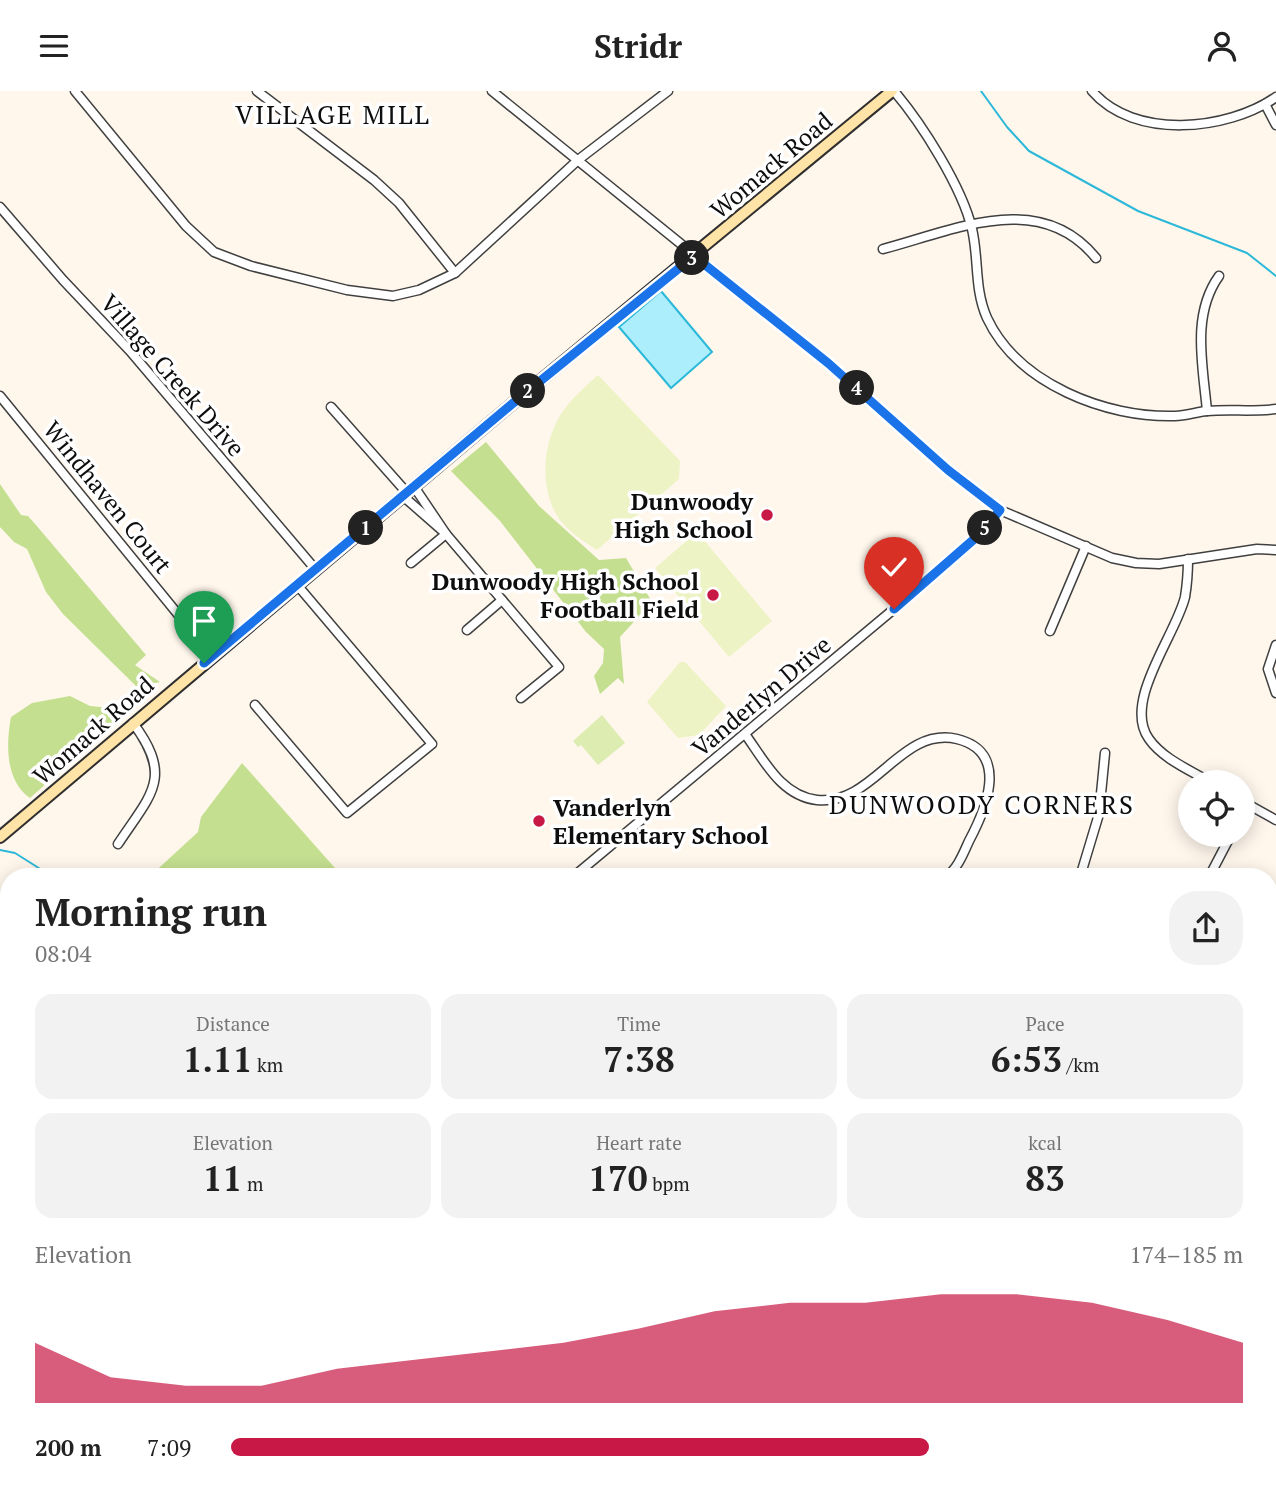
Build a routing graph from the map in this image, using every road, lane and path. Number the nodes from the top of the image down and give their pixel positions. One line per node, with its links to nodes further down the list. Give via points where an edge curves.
1 (75, 91): 16 (street, via 186,226 231,261 371,295 419,291)
2 (257, 91): 16 (street, via 383,187)
3 (492, 91): 10 (street)
4 (668, 91): 10 (street)
5 (893, 91): 12 (street, via 941,159); 14 (street, Womack Road)
6 (1092, 91): 8 (street, via 1104,105 1160,124 1219,121)
7 (1276, 97): 8 (street)
8 (1265, 104): 9 (street)
9 (1276, 125)
10 (578, 160): 14 (street); 16 (street)
11 (0, 207): 30 (street, Village Creek Drive, via 130,351)
12 (972, 226): 13 (street); 15 (street, via 1011,218 1040,221 1071,233); 21 (street, via 978,288 987,317 1001,341 1032,374 1062,390 1136,412 1178,417)
13 (883, 249)
14 (694, 256): 22 (street, Womack Road); 24 (street)
15 (1096, 258)
16 (455, 273)
17 (1219, 276): 21 (street, via 1206,293 1203,314)
18 (0, 396): 36 (street, Windhaven Court)
19 (331, 407): 22 (street)
20 (1276, 409): 21 (street)
21 (1207, 411)
22 (409, 493): 23 (street); 23 (street); 30 (street, Womack Road)
23 (419, 503): 25 (street)
24 (1000, 510): 26 (street); 41 (street, Vanderlyn Drive, via 980,534)
25 (446, 534): 29 (street); 32 (street)
26 (1086, 546): 28 (street, via 1136,563); 34 (street)
27 (1276, 550): 28 (street)
28 (1188, 559): 43 (street, via 1185,598 1140,713 1149,739)
29 (411, 563)
30 (316, 570): 31 (street, Womack Road)
31 (298, 586): 36 (street, Womack Road); 39 (street, via 432,744 347,813)
32 (502, 600): 33 (street); 38 (street, via 559,667)
33 (467, 630)
34 (1051, 631)
35 (1276, 645): 37 (street, via 1268,669)
36 (212, 656): 40 (street, Womack Road)
37 (1276, 693)
38 (521, 698)
39 (255, 705)
40 (133, 723): 46 (street, Womack Road); 47 (street, via 151,749 157,771 148,799)
41 (745, 734): 49 (street, Vanderlyn Drive); 50 (street, via 789,790 820,800 850,795 905,752 932,738 960,740 974,747 988,769 991,789)
42 (1105, 753): 51 (street, via 1099,814)
43 (1188, 770)
44 (1255, 811): 45 (street)
45 (1276, 820)
46 (0, 837)
47 (118, 843)
48 (1225, 847): 52 (street)
49 (584, 868)
50 (954, 868)
51 (1083, 868)
52 (1214, 868)

